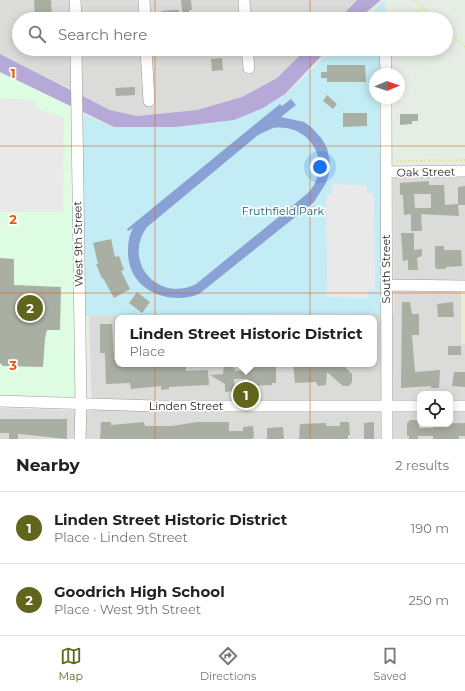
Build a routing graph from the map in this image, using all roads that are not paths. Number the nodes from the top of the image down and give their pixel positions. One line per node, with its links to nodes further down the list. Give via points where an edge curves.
1 (75, 0): 4 (street)
2 (144, 0): 5 (street)
3 (244, 0): 6 (street)
4 (76, 12)
5 (145, 12)
6 (245, 12)
7 (76, 56): 20 (street, West 9th Street)
8 (146, 56): 13 (street)
9 (248, 56): 11 (street)
10 (385, 56): 12 (street)
11 (249, 68)
12 (386, 68)
13 (149, 101)
14 (386, 104): 16 (street, South Street)
15 (465, 171): 16 (street, Oak Street)
16 (386, 172): 17 (street, South Street)
17 (386, 285): 18 (street); 21 (street, South Street)
18 (465, 286)
19 (0, 401): 20 (street, Linden Street)
20 (81, 405): 21 (street, Linden Street); 25 (street, West 9th Street)
21 (386, 406): 22 (street, Linden Street); 26 (street, South Street)
22 (417, 406)
23 (453, 406): 24 (street)
24 (465, 406)
25 (80, 439)
26 (387, 439)

